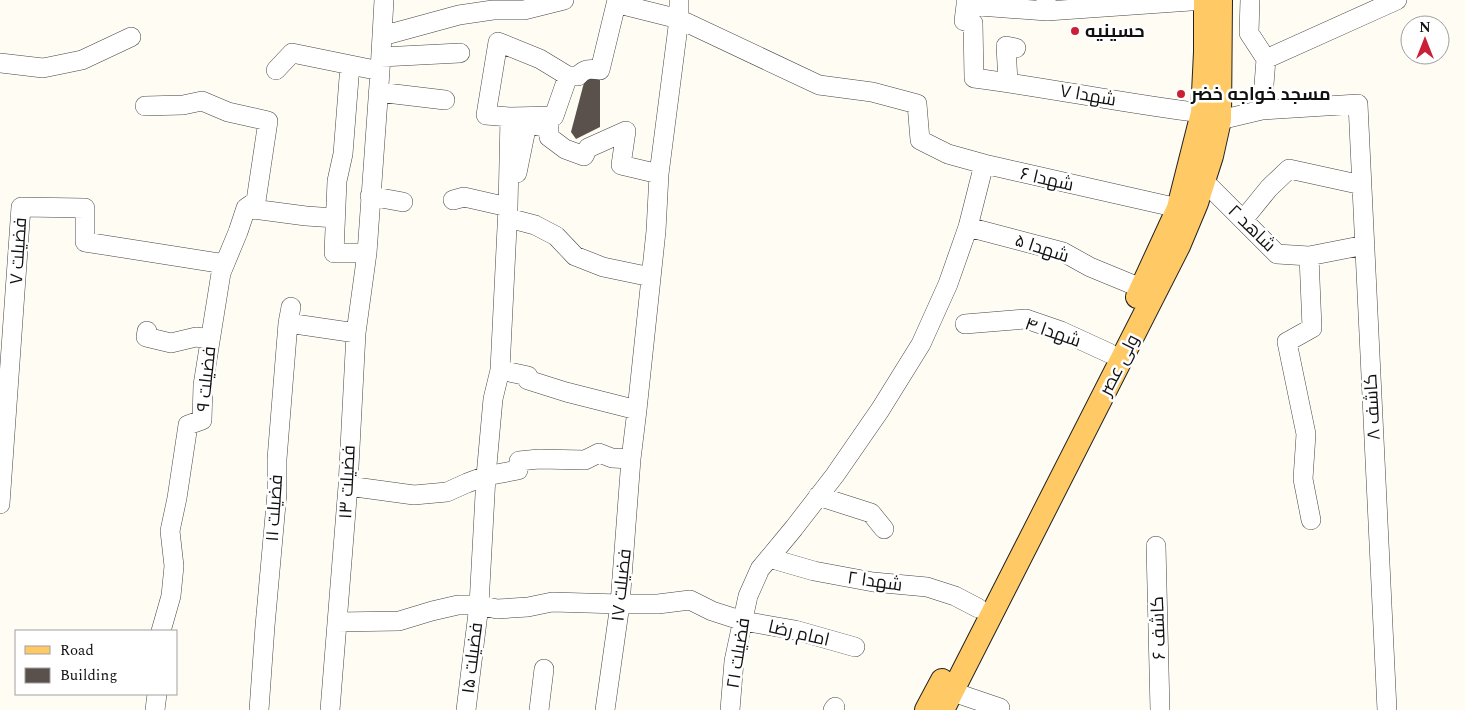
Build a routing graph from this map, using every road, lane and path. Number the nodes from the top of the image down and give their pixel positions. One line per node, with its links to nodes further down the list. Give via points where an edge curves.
1 (384, 0): 12 (street, فضیلت ۱۳)
2 (564, 0): 12 (street, via 524,10 459,15)
3 (617, 0): 11 (street, via 623,5); 21 (street, via 600,70 588,69 578,76)
4 (679, 0): 11 (street, فضیلت ۱۷)
5 (1205, 0): 10 (street); 29 (main road, ولی عصر, via 1205,52)
6 (1221, 0): 29 (main road, ولی عصر)
7 (1397, 0): 16 (street)
8 (1244, 1): 16 (street, via 1249,33)
9 (966, 3): 10 (street); 22 (street, شهدا ۷, via 964,21 973,23 974,78)
10 (1046, 5)
11 (679, 19): 30 (street, شهدا ۶, via 819,85 872,92 917,104 920,140 948,154); 31 (street, فضیلت ۱۷)
12 (382, 36): 18 (street, فضیلت ۱۳)
13 (131, 37): 17 (street, via 82,60 43,68)
14 (1016, 48): 22 (street, via 1006,46)
15 (460, 53): 18 (street)
16 (1266, 59): 27 (street)
17 (0, 63)
18 (381, 64): 19 (street); 23 (street, فضیلت ۱۳)
19 (350, 65): 20 (street, via 292,53); 40 (street)
20 (276, 70)
21 (568, 76): 28 (street, via 554,116); 28 (street, via 540,59 498,42 486,115)
22 (1008, 82): 29 (street, شهدا ۷)
23 (378, 92): 24 (street); 34 (street, فضیلت ۱۳)
24 (445, 100)
25 (1358, 104): 27 (street, شهدا ۷); 33 (street, کاشف ۸)
26 (145, 106): 37 (street, فضیلت ۹, via 202,101 228,112 268,121 256,201)
27 (1262, 110): 29 (street, شهدا ۷)
28 (510, 117): 39 (street)
29 (1211, 117): 32 (main road, ولی عصر); 38 (main road, ولی عصر)
30 (984, 164): 38 (street, شهدا ۶); 42 (street, فضیلت ۲۱)
31 (660, 174): 39 (street, via 621,164 626,131 588,148 584,156 565,149 549,137 549,128 527,124); 47 (street, فضیلت ۱۷)
32 (1204, 181): 41 (street, شاهد ۲); 67 (main road, ولی عصر, via 1179,246)
33 (1362, 185): 41 (street, via 1289,169); 43 (street, کاشف ۸)
34 (370, 196): 36 (street); 44 (street, فضیلت ۱۳)
35 (453, 200): 39 (street, via 464,197)
36 (403, 202)
37 (246, 208): 40 (street); 46 (street, فضیلت ۹)
38 (1178, 208): 48 (main road, ولی عصر)
39 (508, 216): 47 (street, via 556,236 575,256 603,267); 54 (street, فضیلت ۱۵)
40 (335, 218): 44 (street, via 334,253)
41 (1242, 220): 45 (street, شاهد ۲, via 1276,254)
42 (968, 227): 48 (street, شهدا ۵, via 1063,252); 59 (street, فضیلت ۲۱, via 948,284 920,344 880,410)
43 (1365, 245): 45 (street, شاهد ۲); 85 (street, کاشف ۸)
44 (366, 253): 51 (street, فضیلت ۱۳)
45 (1309, 256): 61 (street, via 1312,328 1287,342 1306,434 1303,479)
46 (225, 264): 52 (street, فضیلت ۹); 60 (street, فضیلت ۷, via 84,242 84,208 22,207)
47 (651, 277): 55 (street, فضیلت ۱۷)
48 (1141, 288): 53 (main road, ولی عصر)
49 (965, 324): 53 (street, شهدا ۴, via 1026,319)
50 (146, 330): 52 (street, via 146,337 171,343 196,337)
51 (356, 333): 58 (street, فضیلت ۱۳); 77 (street, فضیلت ۱۱, via 290,315)
52 (210, 340): 70 (street, فضیلت ۹, via 202,420 188,425 170,531 174,566 171,596)
53 (1109, 353): 67 (main road, ولی عصر)
54 (500, 370): 55 (street, via 528,376 528,380 566,392); 57 (street, فضیلت ۱۵, via 493,399)
55 (637, 410): 56 (street, فضیلت ۱۷)
56 (632, 459): 57 (street, via 612,458 599,453 585,460 519,461 518,470); 65 (street, فضیلت ۱۷)
57 (486, 476): 58 (street, via 446,492 430,494); 66 (street, فضیلت ۱۵)
58 (348, 486): 69 (street, فضیلت ۱۳)
59 (818, 496): 62 (street, via 871,513); 64 (street, فضیلت ۲۱)
60 (0, 504)
61 (1311, 520)
62 (884, 529)
63 (1156, 546): 84 (street, کاشف ۶)
64 (769, 558): 67 (street, شهدا ۲, via 814,571 873,582 926,587 955,596); 68 (street, فضیلت ۲۱, via 760,569 748,596)
65 (620, 604): 66 (street, امام رضا, via 552,602 497,609); 68 (street, امام رضا, via 690,600); 81 (street, فضیلت ۱۷)
66 (479, 605): 69 (street, امام رضا, via 458,605 399,621); 79 (street, فضیلت ۱۵)
67 (985, 612): 74 (main road, ولی عصر); 83 (main road, ولی عصر)
68 (743, 621): 71 (street, امام رضا, via 795,630); 82 (street, فضیلت ۲۱, via 734,661)
69 (337, 622): 78 (street, فضیلت ۱۳)
70 (161, 630)
71 (855, 647)
72 (544, 669): 80 (street)
73 (157, 695): 76 (street)
74 (948, 701): 75 (street)
75 (1000, 708)
76 (155, 710)
77 (259, 710)
78 (330, 710)
79 (466, 710)
80 (538, 710)
81 (605, 710)
82 (730, 710)
83 (926, 710)
84 (1160, 710)
85 (1387, 710)

